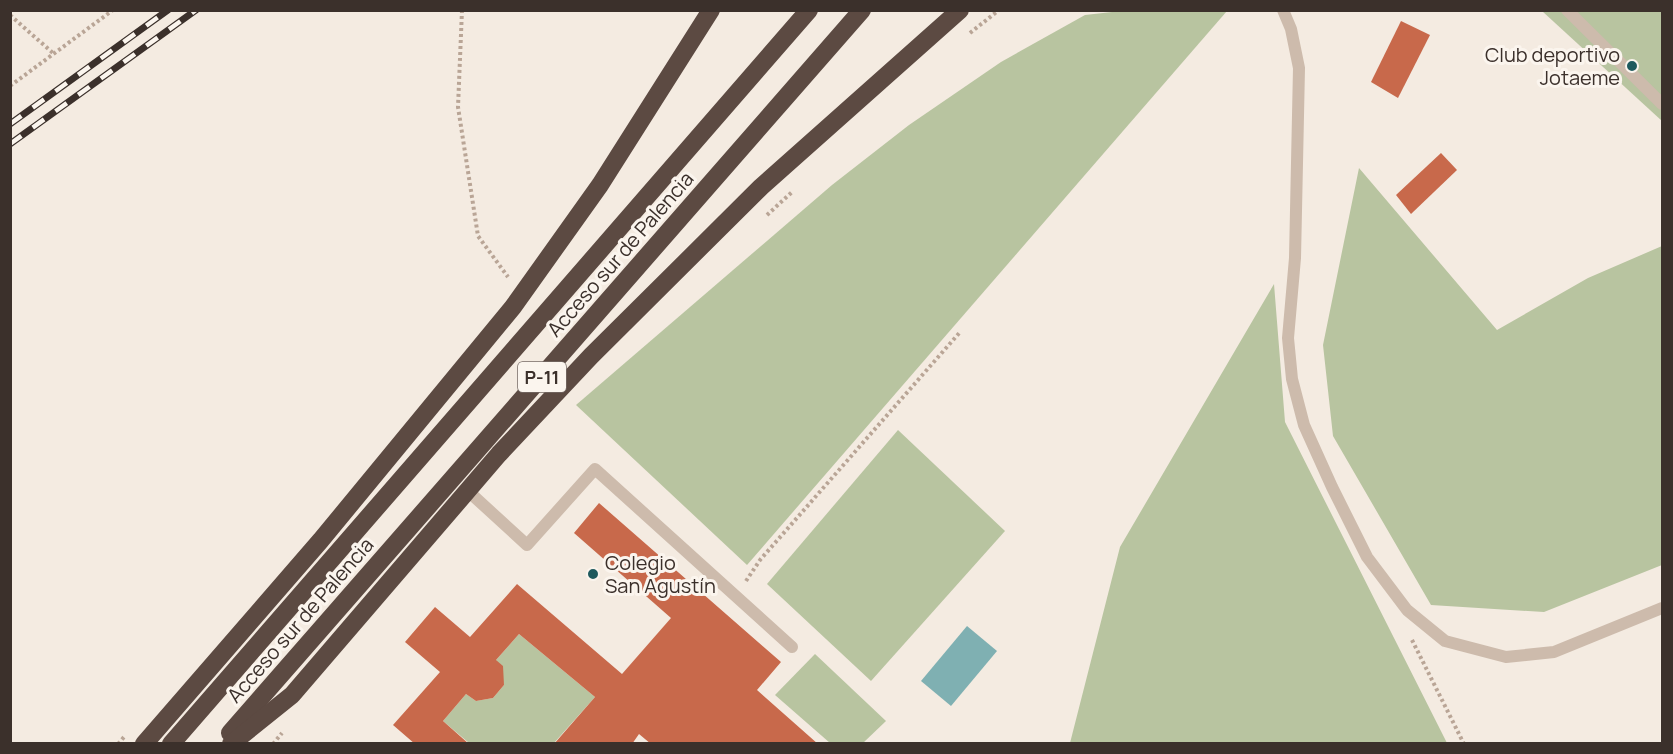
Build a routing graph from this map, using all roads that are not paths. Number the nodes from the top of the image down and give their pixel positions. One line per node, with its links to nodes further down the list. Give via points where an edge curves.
1 (711, 10): 11 (highway, via 600,185 513,307 321,540)
2 (809, 10): 12 (highway, Acceso sur de Palencia / P-11)
3 (862, 10): 13 (highway, Acceso sur de Palencia / P-11)
4 (960, 10): 8 (highway, via 761,187 591,356)
5 (1283, 10): 9 (lane, via 1299,68 1288,338 1292,379 1304,425 1367,557 1407,610 1445,640 1506,657 1554,652)
6 (1567, 10): 7 (lane)
7 (1662, 104)
8 (468, 491): 10 (lane, via 527,544 595,469); 14 (highway, via 292,695)
9 (1662, 608)
10 (792, 648)
11 (144, 744)
12 (171, 744)
13 (221, 744)
14 (231, 744)

